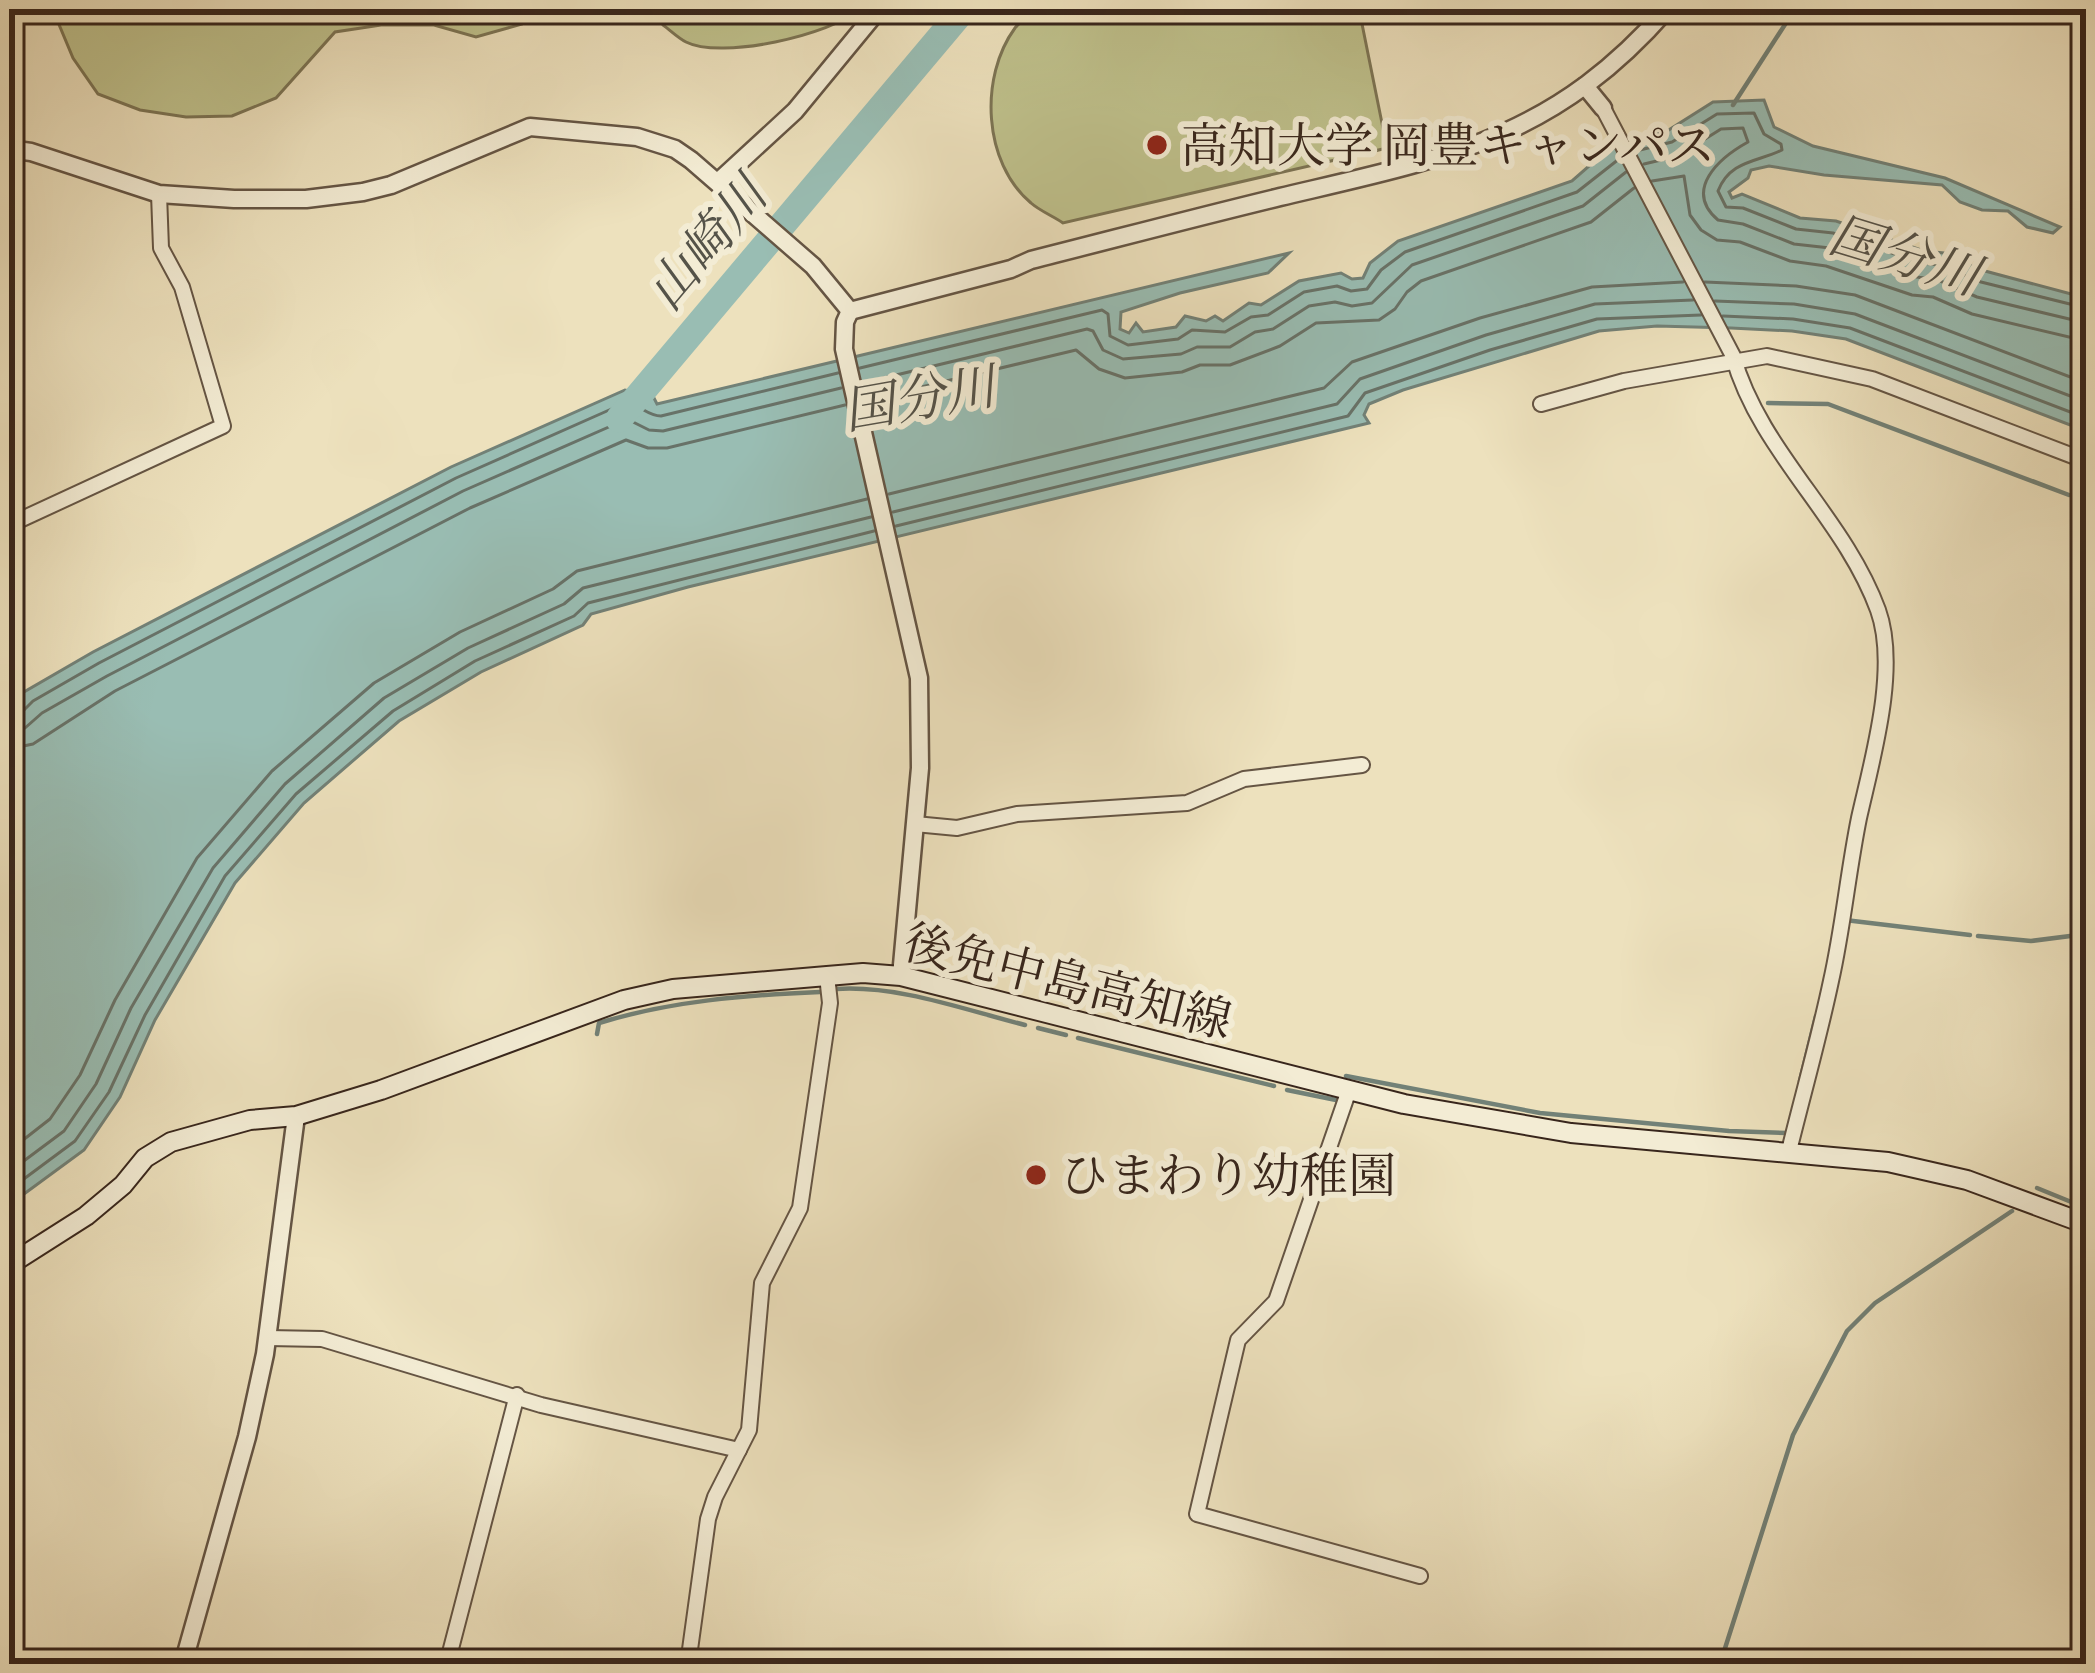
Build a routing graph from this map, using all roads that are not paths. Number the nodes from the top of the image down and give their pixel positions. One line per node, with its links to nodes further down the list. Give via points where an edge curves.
1 (879, 9): 6 (street, via 795,111)
2 (1667, 9): 3 (street)
3 (1585, 86): 4 (street); 8 (street, via 1533,120 1451,155)
4 (1603, 108): 9 (street)
5 (9, 149): 7 (street)
6 (718, 182): 7 (street, via 657,142 549,127 514,131 392,185 330,198); 8 (street)
7 (159, 194): 12 (street, via 161,248 182,287 223,426)
8 (850, 311): 14 (street, via 848,367 919,677)
9 (1734, 359): 10 (street); 11 (street, via 1768,356 1872,379); 19 (street, via 1776,446 1854,560 1886,650 1834,965)
10 (1541, 404)
11 (2086, 461)
12 (9, 525)
13 (1362, 765): 14 (street, via 1244,779 1187,803 1017,814 957,828)
14 (915, 824): 16 (street)
15 (827, 976): 16 (main road, 後免中島高知線); 18 (main road, 後免中島高知線, via 624,1000); 24 (street, via 807,1170 800,1208 762,1283 749,1430)
16 (901, 976): 17 (main road, 後免中島高知線)
17 (1349, 1090): 19 (main road, 後免中島高知線, via 1571,1133); 25 (street, via 1276,1300 1238,1340 1197,1514)
18 (296, 1116): 21 (main road, 後免中島高知線, via 250,1120 156,1149 86,1216); 22 (street)
19 (1789, 1151): 20 (main road, 後免中島高知線, via 1966,1180)
20 (2086, 1224)
21 (9, 1265)
22 (268, 1338): 23 (street, via 322,1339); 26 (street)
23 (518, 1395): 24 (street); 27 (street)
24 (740, 1450): 28 (street, via 708,1519)
25 (1420, 1576)
26 (183, 1664)
27 (446, 1664)
28 (688, 1664)

